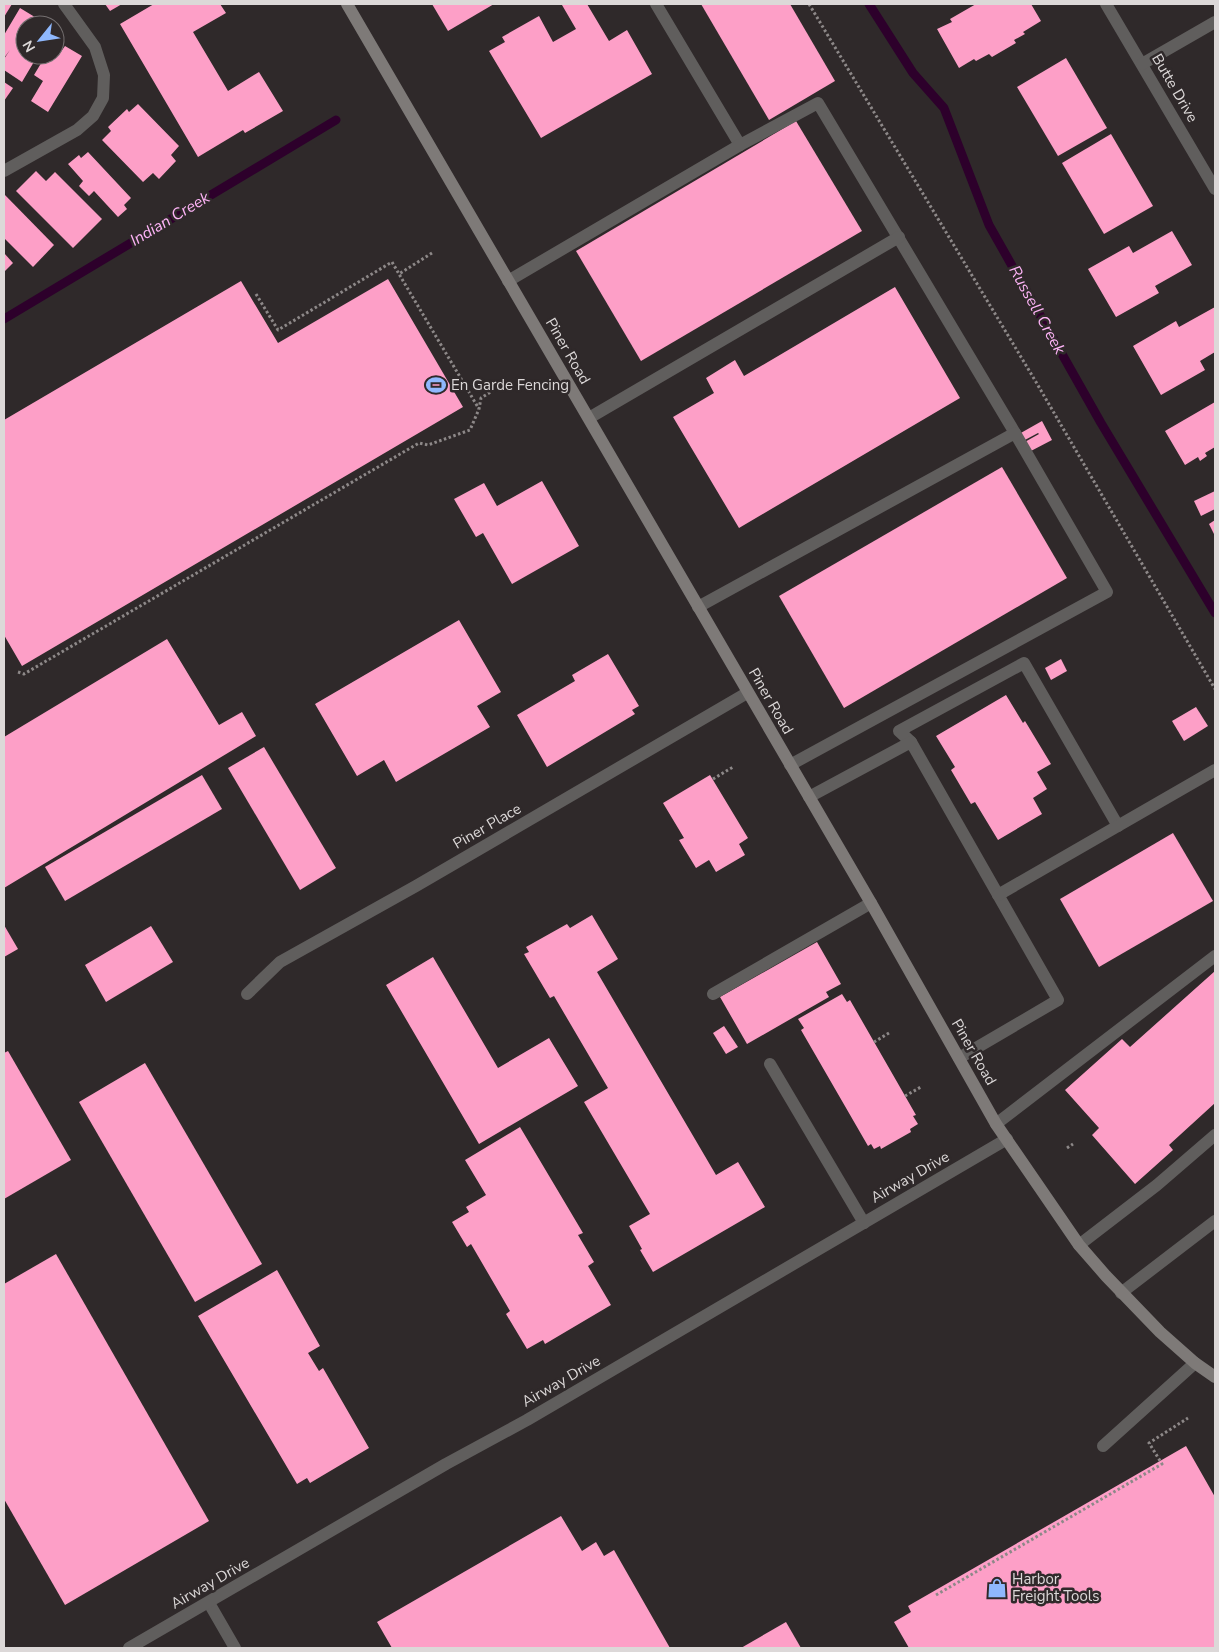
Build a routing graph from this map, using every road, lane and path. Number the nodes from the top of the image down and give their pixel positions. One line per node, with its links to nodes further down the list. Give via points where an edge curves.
1 (64, 4): 9 (street, via 95,47 104,76 103,98 93,116 77,130)
2 (346, 4): 14 (main road, Piner Road)
3 (656, 4): 8 (street)
4 (809, 4): 22 (path, via 1036,382)
5 (1106, 4): 7 (street, Butte Drive)
6 (1215, 22): 7 (street)
7 (1142, 64): 10 (street, Butte Drive)
8 (740, 145): 11 (street, via 818,102); 14 (street)
9 (4, 171)
10 (1215, 189)
11 (898, 238): 18 (street); 19 (street)
12 (432, 253): 13 (path)
13 (399, 274): 15 (path, via 392,262 278,330); 17 (path)
14 (508, 281): 18 (main road, Piner Road)
15 (256, 294)
16 (508, 381): 17 (path, via 481,398)
17 (479, 409): 21 (path, via 470,430 428,445 418,443 24,674)
18 (590, 418): 20 (main road, Piner Road)
19 (1015, 433): 20 (street); 25 (street, via 1107,592)
20 (698, 607): 23 (main road, Piner Road)
21 (18, 672)
22 (1215, 689)
23 (747, 693): 25 (main road, Piner Road); 34 (street, Piner Place, via 280,962)
24 (911, 742): 29 (street); 30 (street, via 899,731 1024,663); 31 (street)
25 (790, 765): 29 (main road, Piner Road)
26 (733, 767): 28 (path)
27 (1215, 770): 30 (street)
28 (713, 779)
29 (809, 797): 32 (main road, Piner Road)
30 (1118, 826): 31 (street)
31 (998, 895): 38 (street, via 1058,1000)
32 (871, 902): 35 (street); 38 (main road, Piner Road)
33 (1215, 956): 42 (street)
34 (247, 994)
35 (713, 994)
36 (889, 1033): 37 (path)
37 (874, 1042)
38 (959, 1058): 42 (main road, Piner Road)
39 (770, 1064): 48 (street)
40 (921, 1087): 41 (path)
41 (905, 1096)
42 (996, 1124): 44 (main road, Piner Road)
43 (1215, 1135): 49 (street)
44 (1007, 1139): 48 (street, Airway Drive); 49 (main road, Piner Road)
45 (1072, 1144): 46 (path)
46 (1067, 1148)
47 (1215, 1220): 50 (street)
48 (864, 1223): 56 (street, Airway Drive)
49 (1079, 1245): 50 (main road, Piner Road)
50 (1121, 1293): 51 (main road, Piner Road)
51 (1195, 1363): 52 (main road, Piner Road); 54 (street)
52 (1215, 1377)
53 (1188, 1418): 55 (path, via 1150,1443 1162,1464)
54 (1103, 1446)
55 (936, 1595)
56 (209, 1604): 57 (street, Airway Drive); 58 (street)
57 (129, 1648)
58 (235, 1648)

